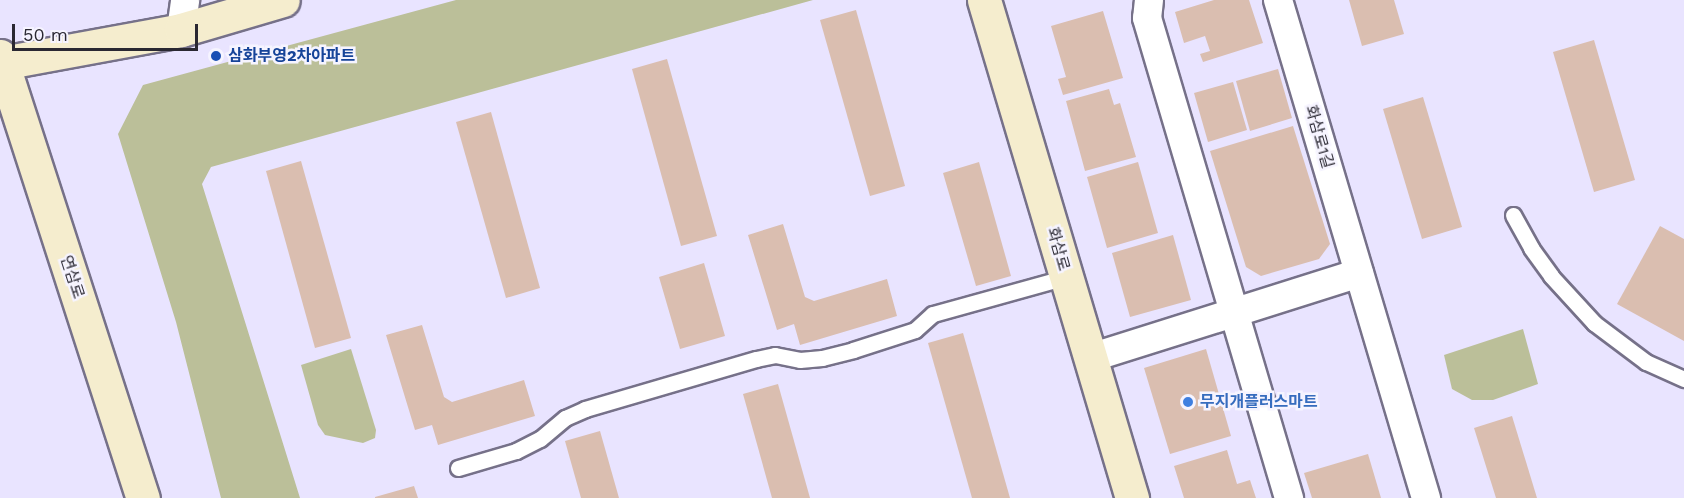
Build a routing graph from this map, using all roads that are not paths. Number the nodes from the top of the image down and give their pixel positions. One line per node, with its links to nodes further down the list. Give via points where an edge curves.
1 (283, 0): 5 (street)
2 (984, 0): 9 (street, 화삼로)
3 (1149, 0): 10 (street, via 1147,18)
4 (1278, 0): 8 (street, 화삼로1길)
5 (183, 15): 6 (street)
6 (1, 61): 14 (street, 연삼로)
7 (1514, 215): 12 (lane, via 1544,267 1594,323 1646,362)
8 (1359, 273): 10 (street); 17 (street, 화삼로1길)
9 (1066, 277): 11 (street, 화삼로); 13 (lane, via 933,314 915,330 853,350 822,358 800,360 775,355 756,359 585,409 516,451)
10 (1234, 312): 11 (street); 16 (street)
11 (1089, 358): 15 (street, 화삼로)
12 (1684, 379)
13 (458, 468)
14 (143, 498)
15 (1132, 498)
16 (1289, 498)
17 (1426, 498)

